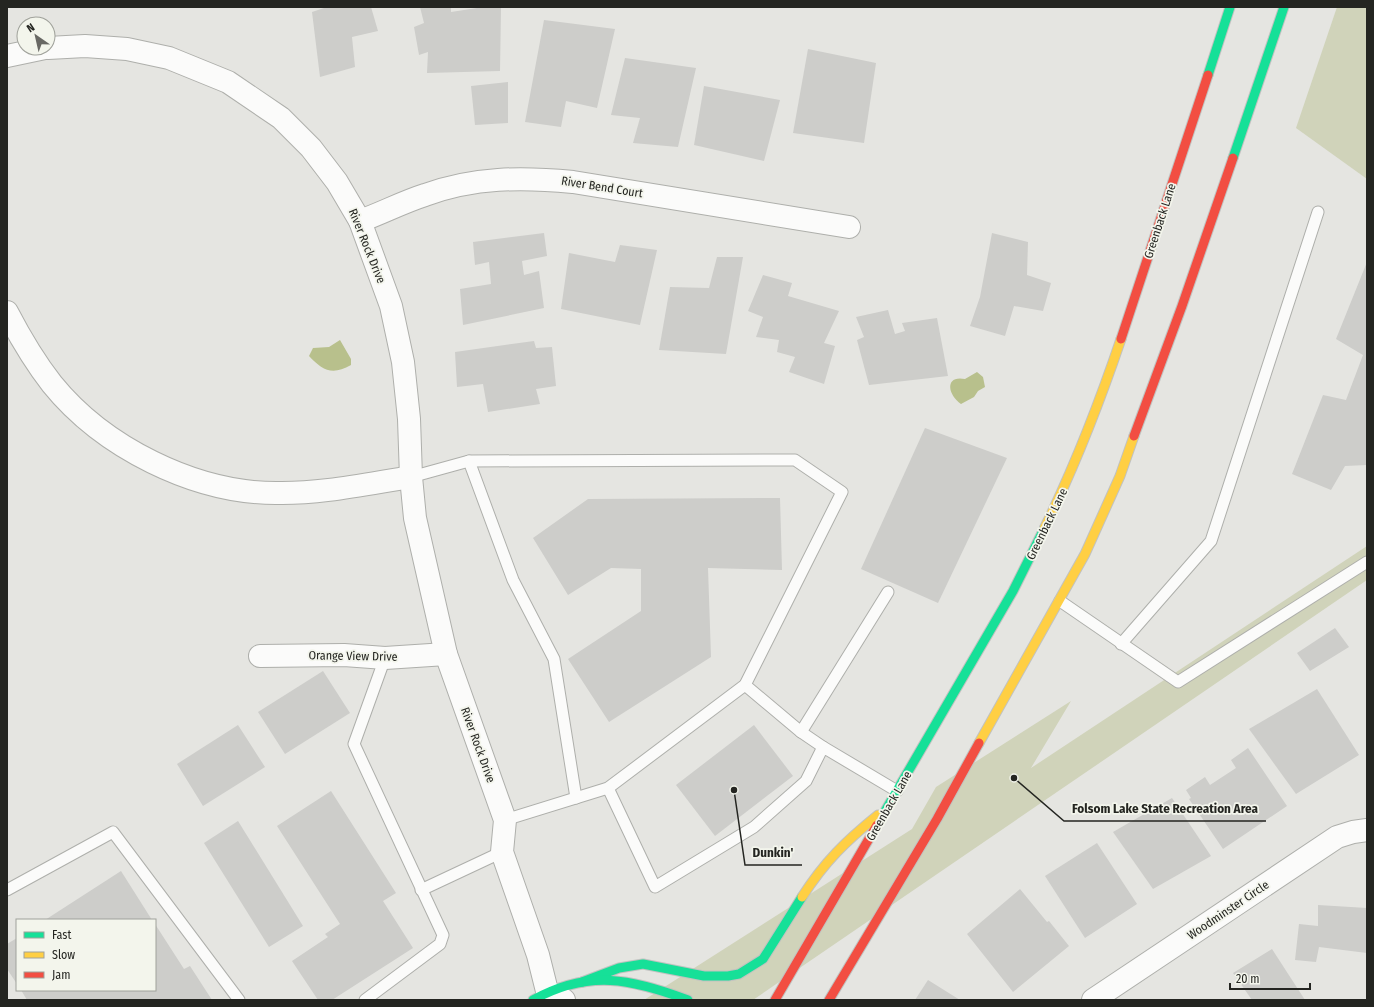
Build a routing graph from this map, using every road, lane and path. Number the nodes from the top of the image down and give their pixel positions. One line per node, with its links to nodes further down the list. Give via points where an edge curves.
1 (1230, 7): 21 (main road, Greenback Lane, via 1105,386 1062,494 1013,591)
2 (1284, 7): 12 (main road, via 1182,306 1120,476 1085,554)
3 (56, 48): 5 (street, River Rock Drive, via 85,46 127,49 169,58 228,82 281,118 311,148 337,182)
4 (1318, 212): 13 (lane, via 1211,542)
5 (360, 222): 6 (street, River Bend Court, via 426,194 467,184 531,178 573,182); 9 (street, River Rock Drive, via 391,306 403,362 409,419)
6 (849, 227)
7 (7, 312): 9 (street, via 27,350 52,384 82,414 115,441 151,462 212,483 275,493 318,492)
8 (469, 461): 9 (lane); 17 (lane, via 795,460 842,492); 22 (lane, via 513,580 554,659)
9 (411, 477): 14 (street, River Rock Drive, via 419,538)
10 (1367, 562): 13 (lane, via 1178,682)
11 (888, 592): 18 (lane)
12 (1060, 601): 13 (lane); 35 (main road, via 937,819)
13 (1121, 644)
14 (446, 654): 16 (street, Orange View Drive); 24 (street, River Rock Drive)
15 (260, 656): 16 (street, Orange View Drive, via 344,654)
16 (385, 658): 28 (lane, via 354,744)
17 (745, 685): 18 (lane); 20 (lane)
18 (801, 732): 19 (lane)
19 (822, 747): 20 (lane, via 806,781 754,827 655,887); 21 (lane)
20 (608, 788): 22 (lane)
21 (897, 791): 23 (main road, Greenback Lane)
22 (576, 798): 24 (lane)
23 (890, 805): 29 (main road, via 844,843 816,875 763,959 753,968 724,978 643,964 602,973); 34 (main road, Greenback Lane)
24 (505, 820): 26 (street, River Rock Drive)
25 (1367, 830): 36 (street, Woodminster Circle, via 1337,837)
26 (502, 852): 28 (lane); 30 (street, River Rock Drive, via 538,955)
27 (7, 890): 31 (lane, via 113,832)
28 (421, 890): 32 (lane, via 443,935 440,944)
29 (582, 982): 30 (main road); 33 (main road, via 618,980 655,988)
30 (548, 997)
31 (239, 1000)
32 (365, 1000)
33 (688, 1000)
34 (774, 1000)
35 (829, 1000)
36 (1092, 1000)

